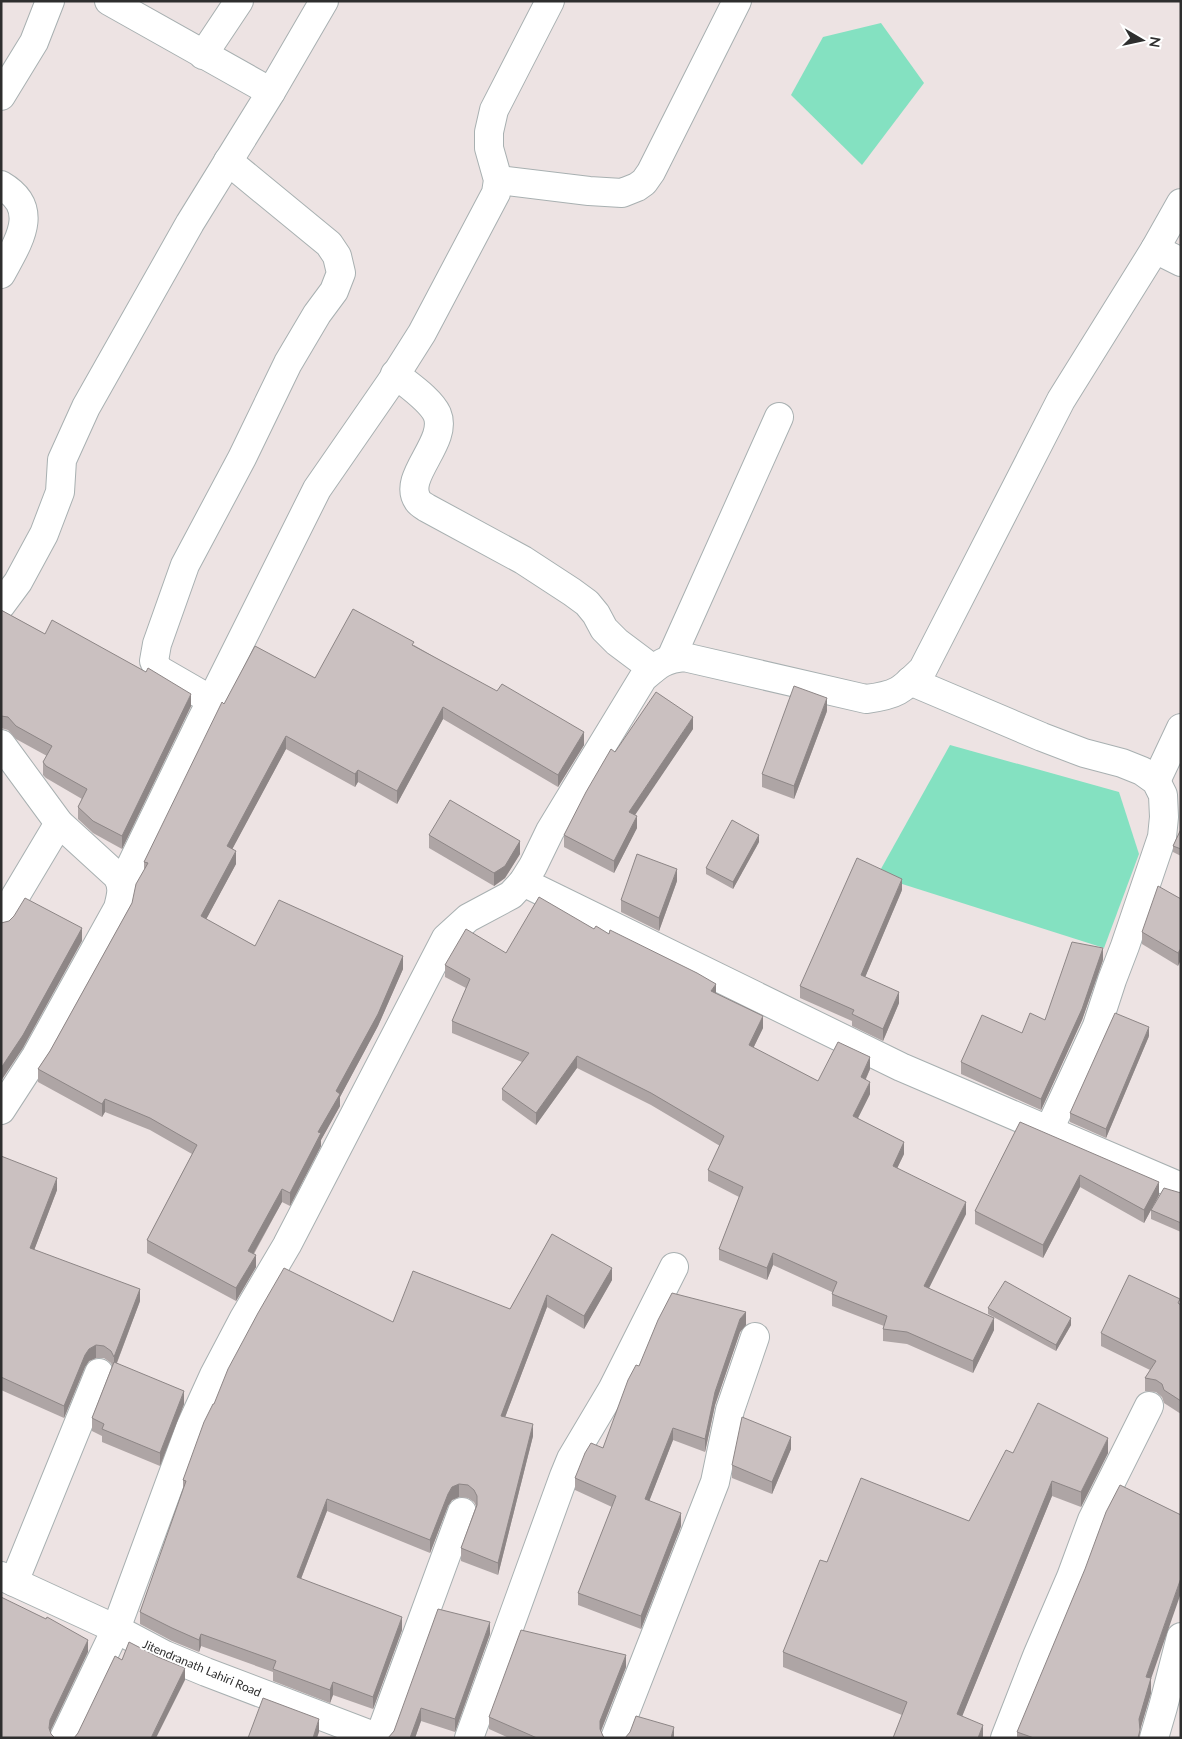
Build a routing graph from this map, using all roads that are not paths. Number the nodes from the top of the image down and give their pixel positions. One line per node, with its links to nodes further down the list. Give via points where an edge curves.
1 (50, 1): 9 (street, via 34,42)
2 (109, 1): 7 (street)
3 (239, 1): 7 (street)
4 (324, 1): 8 (street)
5 (550, 1): 11 (street, via 494,110 488,132)
6 (737, 1): 11 (street, via 652,172 644,182 622,193)
7 (203, 55): 8 (street)
8 (271, 92): 10 (street)
9 (1, 96)
10 (228, 161): 19 (street, via 86,406 62,460 60,492 44,534 18,582); 22 (street, via 329,244 337,256 341,273 334,291 288,363 185,565 157,644 154,661 159,670)
11 (498, 180): 17 (street, via 496,194 422,333)
12 (1, 184): 16 (street, via 20,200 25,215 19,240)
13 (1181, 203): 14 (street)
14 (1155, 250): 15 (street); 21 (street, via 1062,400 923,669)
15 (1181, 262)
16 (1, 274)
17 (395, 374): 20 (street, via 432,406 438,416 435,442 416,477 414,493 418,502 523,560 572,592 596,614 610,636); 22 (street, via 317,489)
18 (779, 417): 20 (street)
19 (1, 605)
20 (662, 664): 21 (street, via 684,657 866,700 889,696); 27 (street, via 643,678 550,831)
21 (910, 681): 25 (street, via 1042,737 1142,771)
22 (211, 700): 28 (street)
23 (1181, 728): 25 (street)
24 (1, 744): 26 (street)
25 (1156, 781): 31 (street, via 1163,795 1162,837 1097,1026)
26 (59, 823): 28 (street); 29 (street)
27 (523, 882): 31 (street, via 901,1067); 39 (street, via 511,895 468,918 446,938 287,1245 214,1374 190,1428)
28 (122, 884): 30 (street, via 118,908 36,1056)
29 (1, 920)
30 (1, 1110)
31 (1049, 1130): 32 (street)
32 (1181, 1187)
33 (674, 1267): 44 (street, via 612,1390 568,1468)
34 (755, 1337): 45 (street, via 730,1410 715,1482)
35 (99, 1373): 38 (street)
36 (1149, 1406): 46 (street, via 1092,1520 1072,1577 1036,1656)
37 (462, 1512): 43 (street)
38 (8, 1579): 39 (street, Jitendranath Lahiri Road)
39 (116, 1629): 41 (street, Jitendranath Lahiri Road, via 165,1655); 42 (street)
40 (1181, 1637): 47 (street)
41 (340, 1731): 43 (street, Jitendranath Lahiri Road)
42 (64, 1738)
43 (379, 1738)
44 (469, 1738)
45 (614, 1738)
46 (1005, 1738)
47 (1154, 1738)

